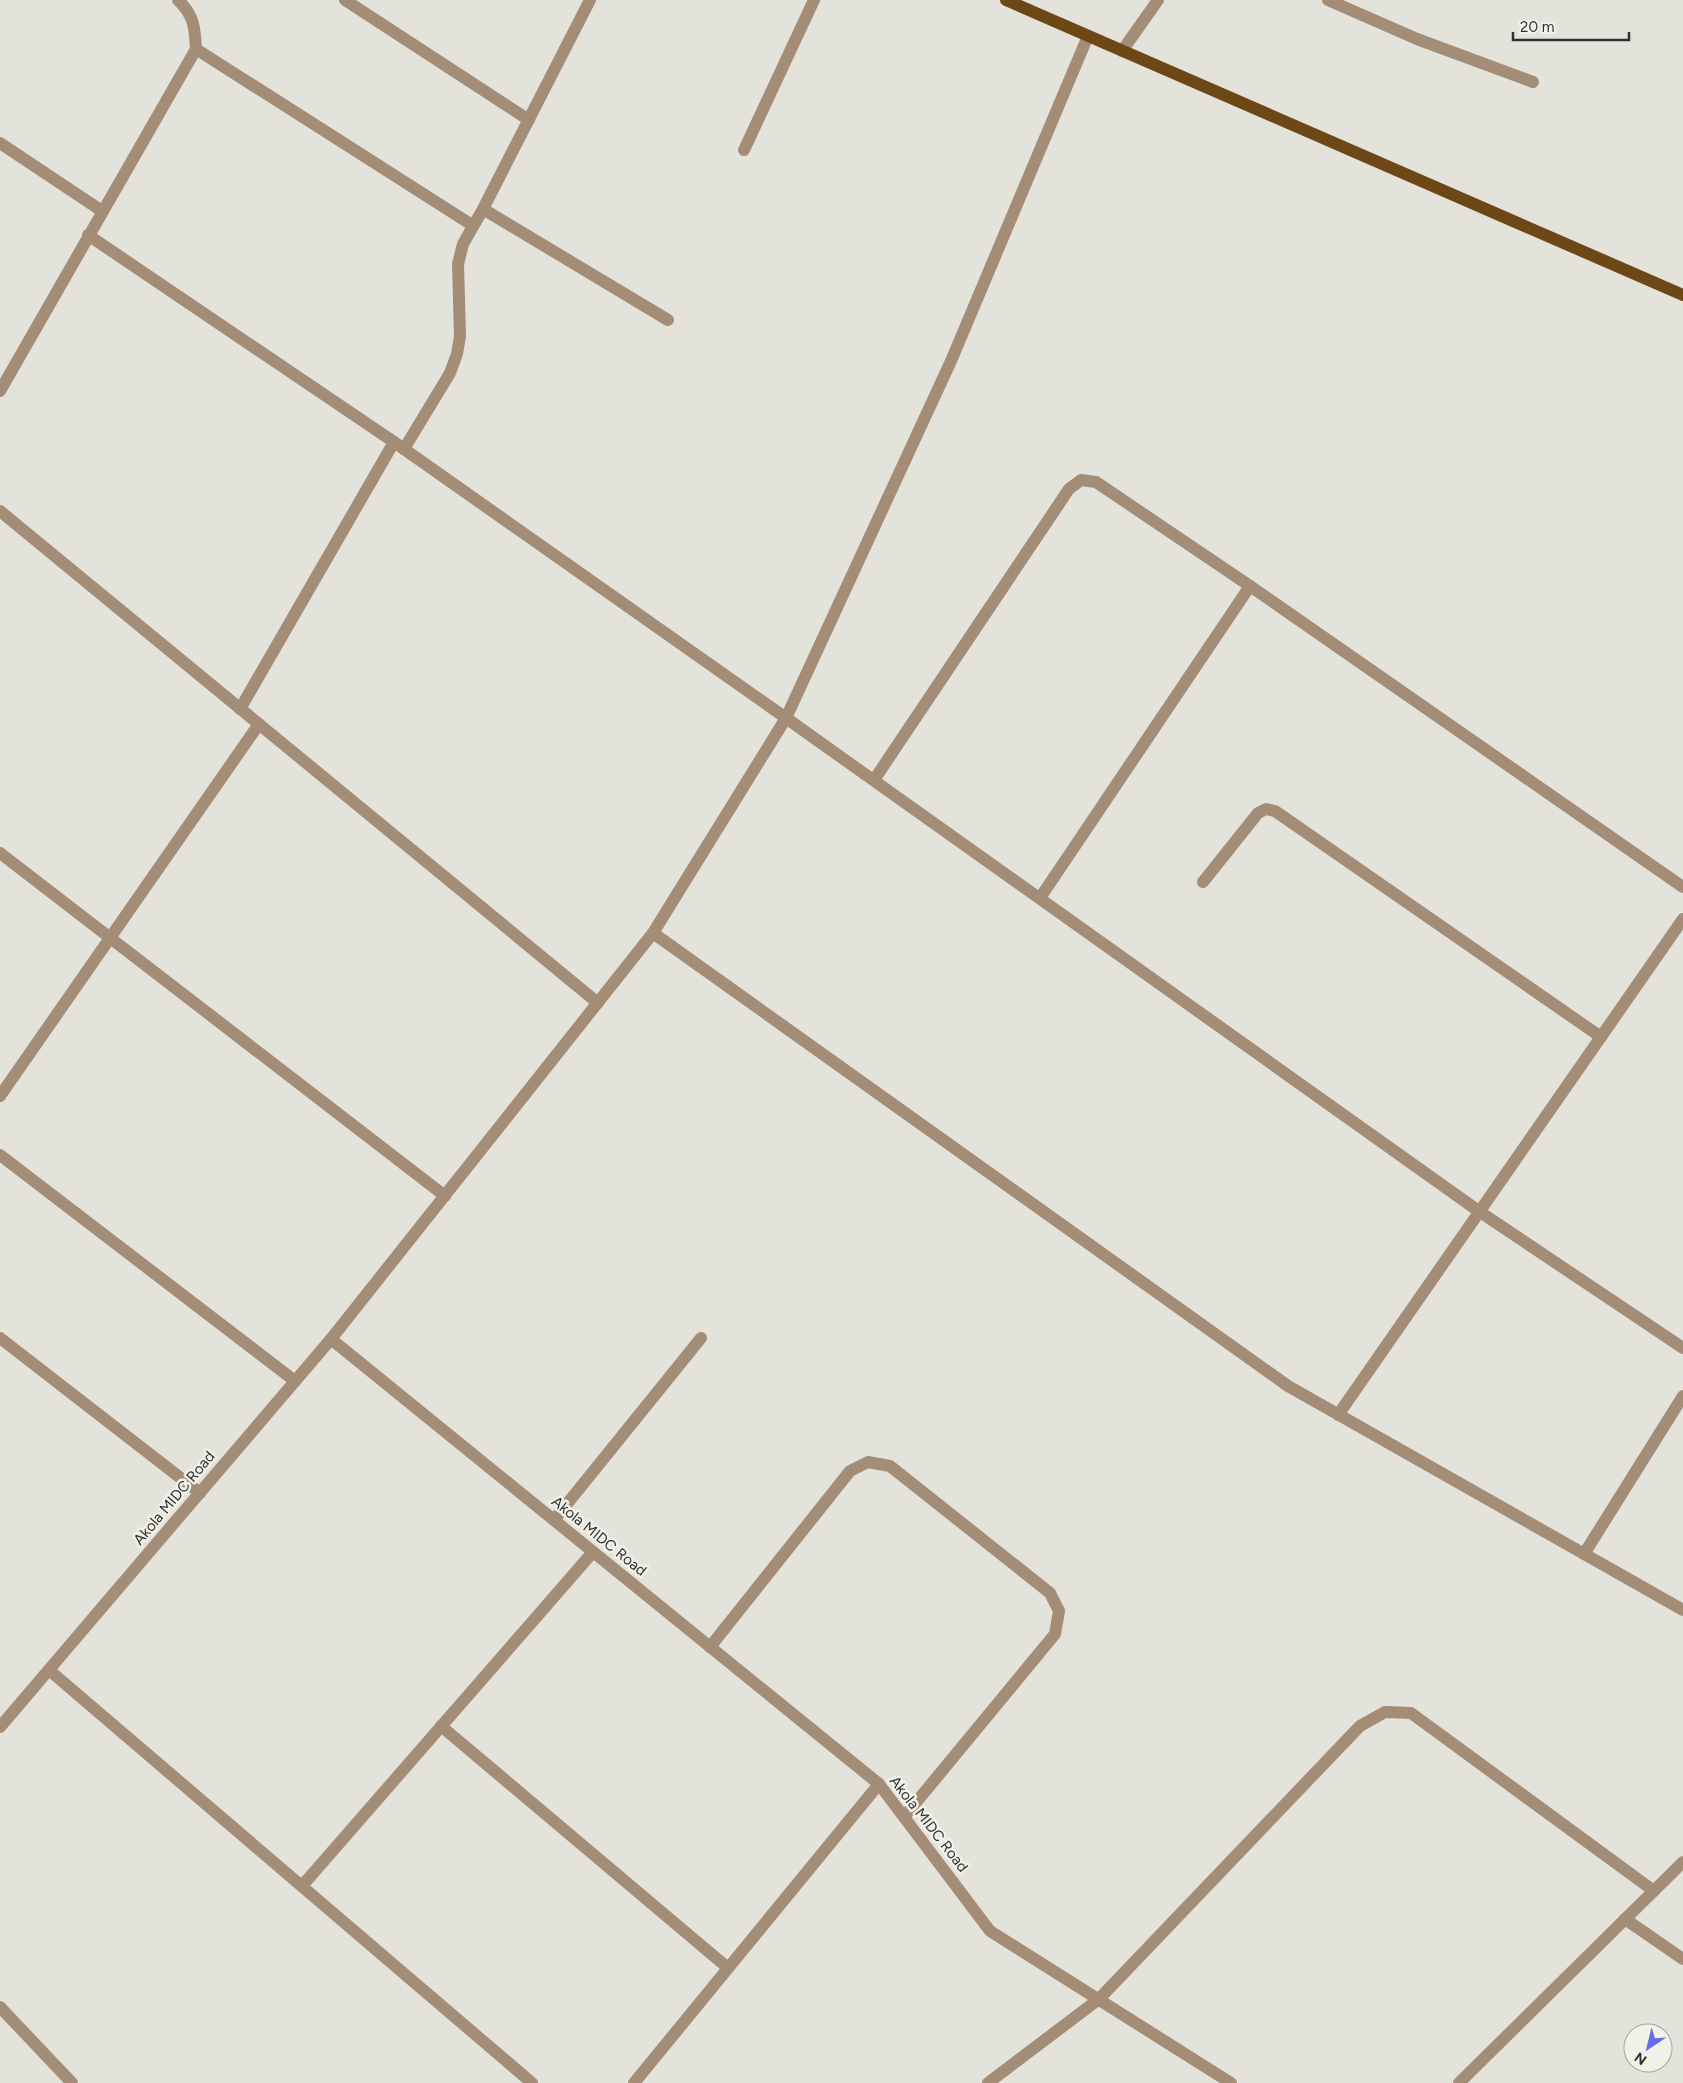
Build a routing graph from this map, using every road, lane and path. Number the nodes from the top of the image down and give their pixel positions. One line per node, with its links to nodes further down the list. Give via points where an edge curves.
1 (178, 0): 9 (street, via 186,7 194,24)
2 (344, 0): 12 (street)
3 (590, 0): 12 (street)
4 (814, 0): 14 (street)
5 (1006, 0): 8 (main road)
6 (1158, 0): 10 (street)
7 (1328, 0): 11 (street, via 1416,38)
8 (1088, 36): 10 (main road); 26 (street, via 951,361)
9 (196, 48): 16 (street); 17 (street)
10 (1122, 51): 19 (main road)
11 (1533, 82)
12 (529, 120): 15 (street)
13 (0, 143): 16 (street)
14 (744, 150)
15 (483, 209): 17 (street); 20 (street)
16 (102, 211): 18 (street)
17 (472, 226): 22 (street, via 458,264 460,336 457,354 450,373)
18 (88, 236): 21 (street); 22 (street)
19 (1683, 295)
20 (668, 320)
21 (0, 391)
22 (399, 446): 25 (street); 26 (street)
23 (0, 511): 25 (street)
24 (1250, 586): 28 (street, via 1096,482 1081,480 1069,488); 31 (street); 32 (street)
25 (240, 709): 27 (street)
26 (786, 718): 28 (street); 34 (street)
27 (259, 724): 35 (street); 36 (street)
28 (874, 780): 32 (street)
29 (0, 853): 35 (street)
30 (1203, 882): 37 (street, via 1258,812 1266,809 1275,811)
31 (1683, 887)
32 (1040, 898): 41 (street)
33 (1683, 919): 37 (street)
34 (653, 933): 36 (street); 48 (street, via 1288,1386)
35 (111, 938): 38 (street); 40 (street)
36 (598, 1003): 40 (street)
37 (1601, 1037): 41 (street)
38 (0, 1096)
39 (0, 1155): 46 (street)
40 (445, 1196): 44 (street)
41 (1480, 1212): 45 (street); 48 (street)
42 (0, 1338): 49 (street)
43 (701, 1338): 50 (street)
44 (331, 1339): 46 (street, Akola MIDC Road); 50 (street, Akola MIDC Road)
45 (1683, 1348)
46 (295, 1381): 49 (street, Akola MIDC Road)
47 (1683, 1396): 52 (street)
48 (1338, 1415): 52 (street)
49 (200, 1493): 55 (street, Akola MIDC Road)
50 (554, 1520): 51 (street, Akola MIDC Road)
51 (593, 1552): 54 (street, Akola MIDC Road); 56 (street)
52 (1584, 1554): 53 (street)
53 (1683, 1610)
54 (710, 1647): 58 (street, Akola MIDC Road); 59 (street, via 850,1471 868,1462 890,1466 1050,1594 1059,1612 1055,1634)
55 (49, 1670): 57 (street, Akola MIDC Road); 61 (street)
56 (441, 1726): 61 (street); 65 (street)
57 (0, 1727)
58 (879, 1784): 59 (street, Akola MIDC Road); 65 (street)
59 (904, 1817): 66 (street, Akola MIDC Road, via 990,1931)
60 (1683, 1862): 62 (street)
61 (302, 1886): 69 (street)
62 (1654, 1891): 63 (street); 66 (street, via 1411,1713 1385,1712 1360,1726)
63 (1625, 1919): 64 (street); 73 (street)
64 (1683, 1959)
65 (728, 1968): 70 (street)
66 (1099, 1999): 71 (street); 72 (street, Akola MIDC Road)
67 (0, 2007): 68 (street)
68 (72, 2083)
69 (532, 2083)
70 (634, 2083)
71 (988, 2083)
72 (1231, 2083)
73 (1459, 2083)

